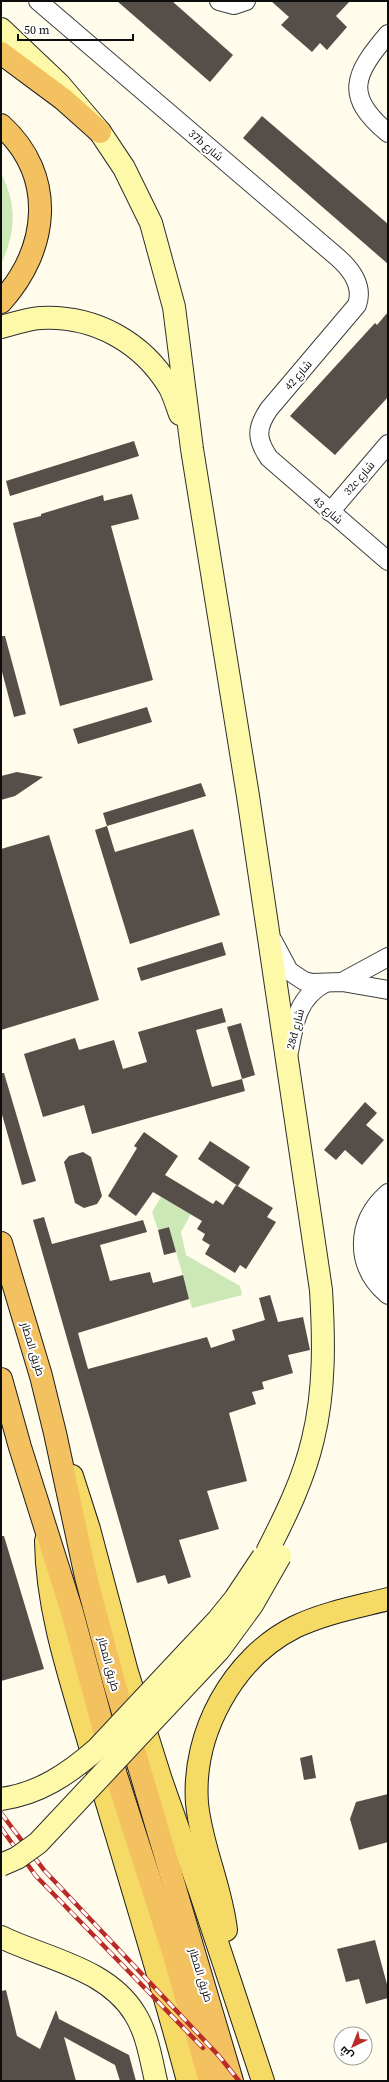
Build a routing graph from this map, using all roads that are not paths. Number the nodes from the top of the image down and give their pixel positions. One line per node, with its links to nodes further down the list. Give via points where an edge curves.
1 (38, 1): 8 (street, 37b شارع, via 345,264 353,274)
2 (1, 29): 7 (main road, via 59,84)
3 (388, 34): 6 (street, via 362,67 358,84 360,101 369,116)
4 (1, 53): 7 (highway, via 63,98)
5 (1, 125): 9 (highway, via 25,154 35,178 40,202 39,228 34,252 24,272)
6 (385, 130)
7 (100, 132): 12 (main road, via 124,168 151,223 174,307)
8 (360, 298): 13 (street, شارع 42, via 351,314 261,420 258,433 261,447)
9 (1, 302)
10 (1, 327): 12 (main road, via 39,318 70,318 101,326 129,342 153,363 171,390)
11 (388, 444): 14 (street, 32c شارع)
12 (192, 449): 16 (main road)
13 (269, 458): 14 (street, شارع 43)
14 (330, 512): 15 (street, شارع 43)
15 (388, 561)
16 (268, 932): 19 (street, via 289,971 304,981); 21 (main road)
17 (388, 957): 18 (street); 20 (street, via 384,970)
18 (342, 982): 19 (street); 20 (street)
19 (324, 983): 21 (street, 28d شارع, via 311,992 301,1005)
20 (388, 988)
21 (287, 1060): 30 (main road, via 320,1290 324,1340 322,1390 313,1440)
22 (388, 1193): 26 (street, via 369,1214 364,1228 363,1243 364,1258 369,1272)
23 (388, 1211): 25 (street, via 381,1227 380,1242 381,1256)
24 (1, 1243): 28 (highway, طريق المطار)
25 (388, 1273)
26 (388, 1295)
27 (1, 1378): 29 (highway, طريق المطار)
28 (56, 1433): 36 (main road, via 89,1529 127,1672); 41 (highway, طريق المطار, via 86,1577 114,1682)
29 (46, 1528): 34 (main road, via 46,1560 56,1623); 40 (highway, طريق المطار, via 72,1612 116,1775 173,1952)
30 (274, 1553): 32 (main road, bridge, via 218,1620 97,1749 50,1784 18,1797); 33 (main road, bridge, via 252,1605 219,1650 38,1843 17,1858)
31 (388, 1599): 36 (main road, via 319,1617 295,1627 253,1658 218,1705 203,1743 198,1769 197,1802 225,1926 227,1945)
32 (1, 1799)
33 (1, 1865)
34 (139, 1911): 38 (main road, via 149,1970); 39 (main road)
35 (2, 1938): 37 (main road, via 98,1977 119,1993 135,2014 145,2038)
36 (224, 1968): 42 (main road)
37 (156, 2081)
38 (174, 2081)
39 (188, 2081)
40 (210, 2081)
41 (232, 2081)
42 (263, 2081)

